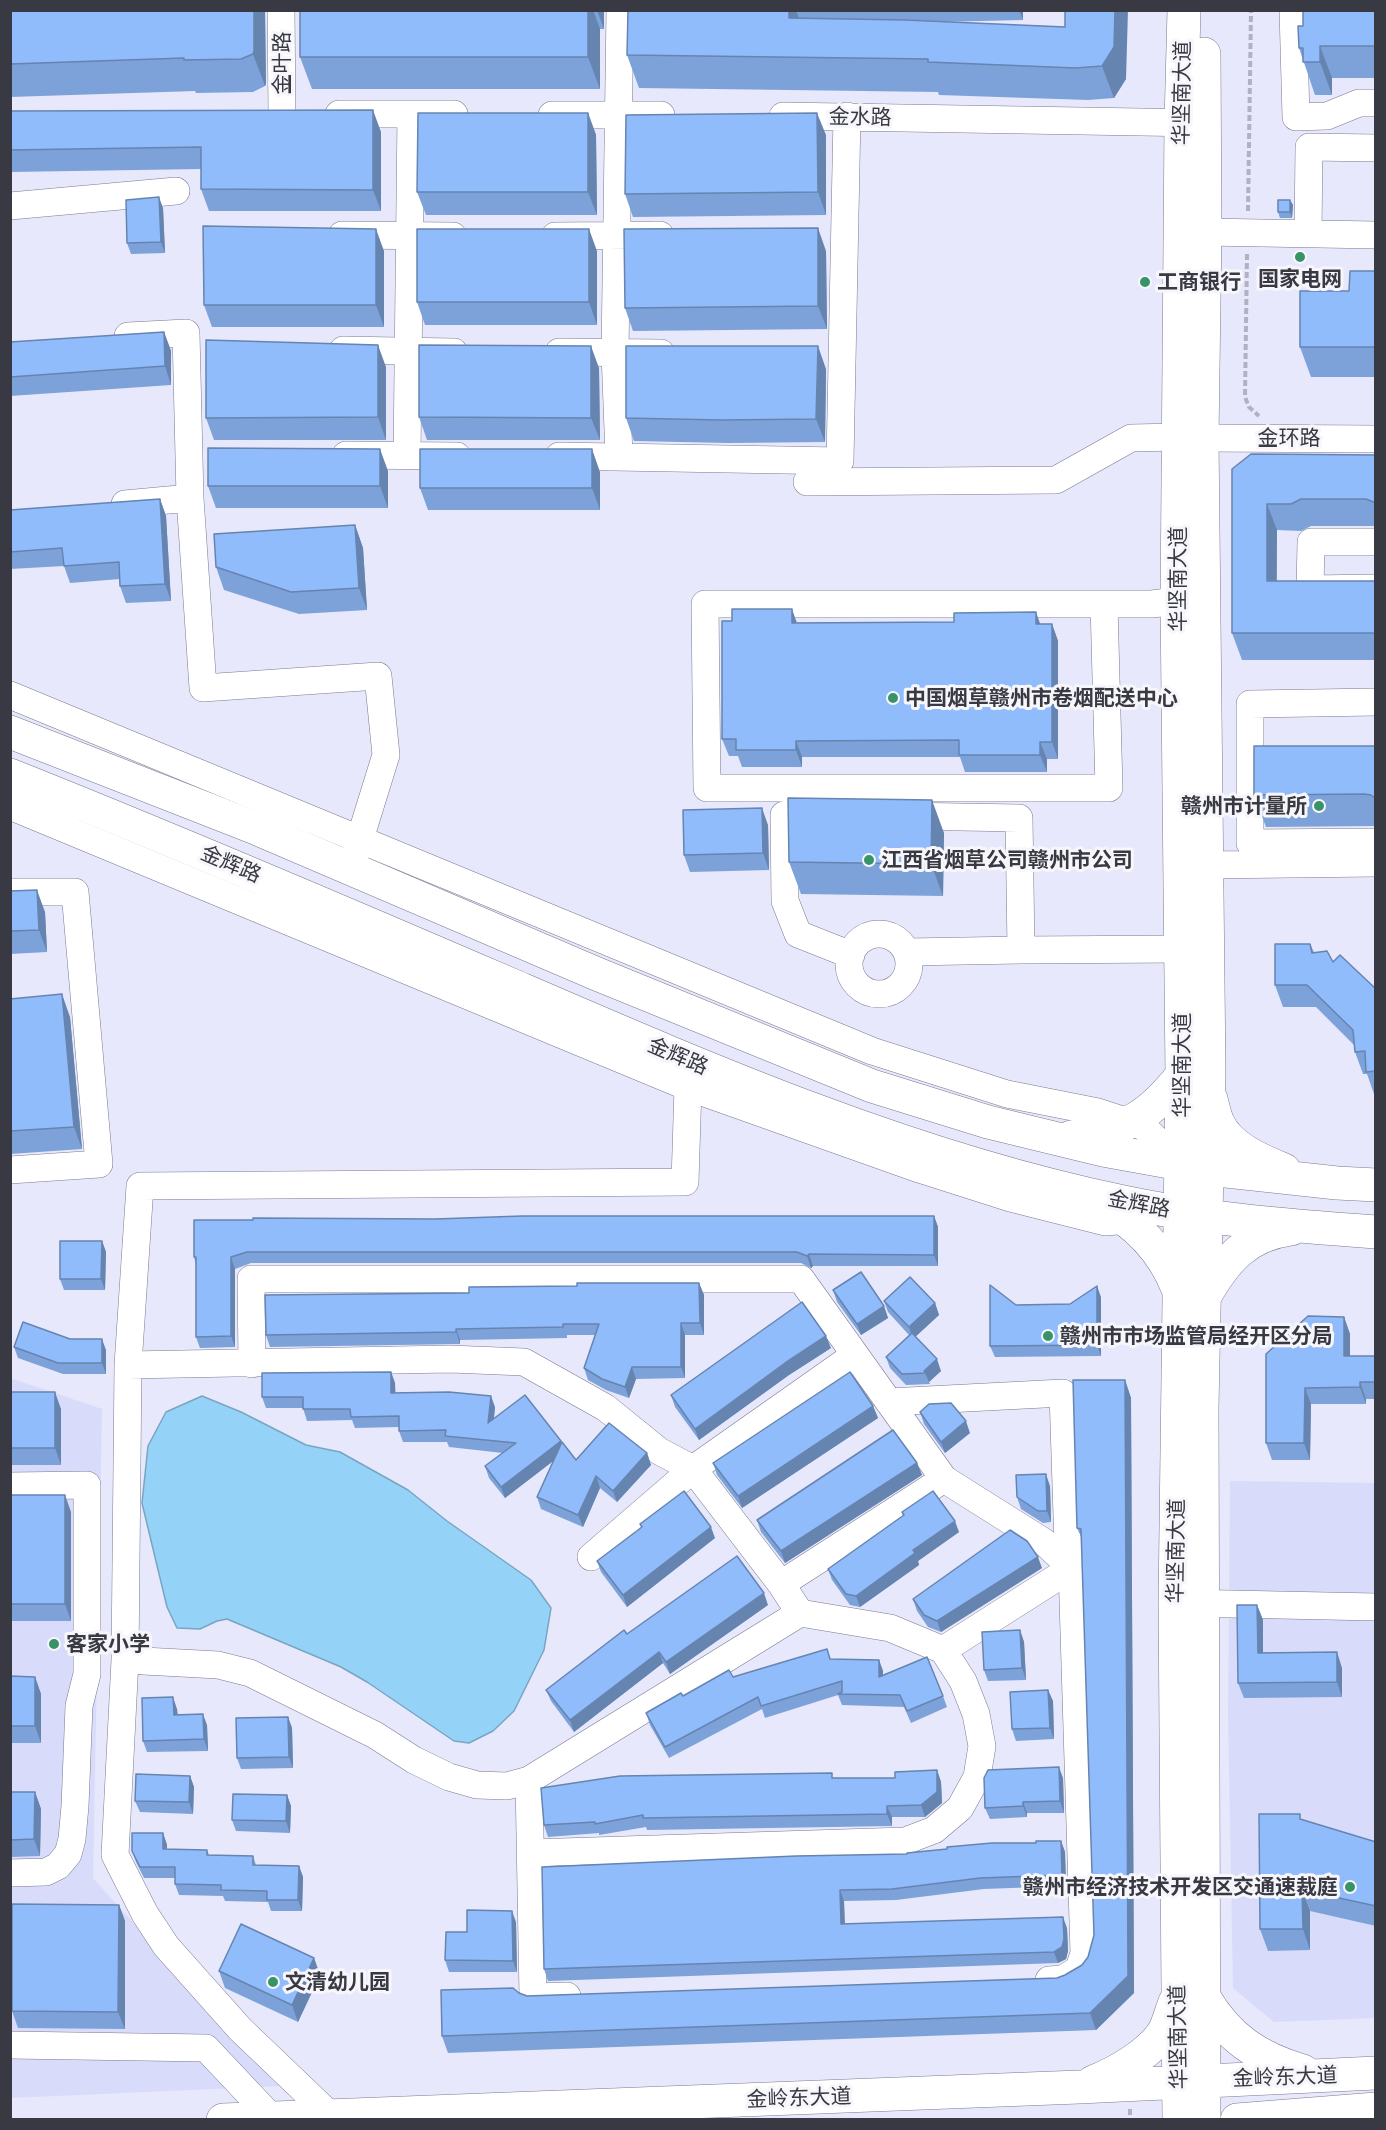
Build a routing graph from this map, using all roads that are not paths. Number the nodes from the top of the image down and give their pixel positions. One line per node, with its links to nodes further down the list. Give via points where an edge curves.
1 (281, 10): 7 (street, 金叶路, via 290,115)
2 (620, 10): 10 (street)
3 (1184, 10): 14 (main road, 华坚南大道)
4 (1204, 10): 14 (main road, 华坚南大道)
5 (1293, 10): 6 (street, via 1296,117 1327,116 1359,103)
6 (1376, 103)
7 (411, 114): 8 (street); 23 (street)
8 (480, 114)
9 (526, 115): 10 (street)
10 (618, 115): 11 (street); 26 (street)
11 (686, 115)
12 (755, 116): 13 (street, 金水路)
13 (847, 116): 14 (street, 金水路); 40 (street, via 833,235 830,353 840,461)
14 (1193, 123): 18 (main road, 华坚南大道); 34 (main road, 华坚南大道, via 1182,233)
15 (1376, 148): 20 (street, via 1309,147)
16 (176, 191): 17 (street)
17 (10, 206)
18 (1205, 232): 20 (street); 34 (main road, 华坚南大道)
19 (315, 234): 23 (street)
20 (1308, 234): 22 (street)
21 (685, 235): 26 (street)
22 (1376, 235)
23 (410, 236): 24 (street); 29 (street)
24 (479, 236)
25 (536, 236): 26 (street)
26 (616, 236): 32 (street)
27 (104, 337): 42 (street, via 186,333)
28 (315, 350): 29 (street)
29 (408, 352): 30 (street); 37 (street)
30 (477, 352)
31 (535, 352): 32 (street)
32 (615, 353): 33 (street); 40 (street)
33 (687, 353)
34 (1190, 438): 35 (street, 金环路); 41 (street, 金环路, via 1131,438 1056,480); 46 (main road, 华坚南大道); 55 (main road, 华坚南大道)
35 (1376, 438)
36 (324, 455): 37 (street)
37 (407, 456): 38 (street)
38 (477, 456)
39 (536, 456): 40 (street)
40 (619, 456)
41 (807, 482)
42 (190, 498): 43 (street); 53 (street, via 203,688 378,676 386,755)
43 (100, 506)
44 (1376, 542): 45 (street, via 1311,542 1310,589)
45 (1376, 588)
46 (1177, 601): 47 (street); 57 (main road, 华坚南大道)
47 (1104, 604): 47 (street, via 705,604 707,789 1109,789)
48 (10, 695): 53 (street)
49 (1376, 702): 52 (street, via 1250,704 1251,843)
50 (10, 732): 53 (main road, 金辉路, via 258,829)
51 (13, 796): 62 (street); 69 (main road, 金辉路, via 241,868 735,1080 951,1156)
52 (1376, 842)
53 (355, 854): 63 (street, via 872,1051 1007,1094); 64 (main road, 金辉路, via 597,974 872,1086)
54 (1376, 863): 55 (street)
55 (1208, 865): 61 (main road, 华坚南大道)
56 (10, 892): 66 (street, via 75,892 73,1001 99,1164)
57 (1181, 950): 58 (street); 61 (main road, 华坚南大道)
58 (1022, 951): 59 (street); 60 (street, via 1019,818 784,815 785,901 798,934)
59 (907, 952): 60 (street, via 894,938 875,934 858,943); 60 (street, via 909,971 905,980 890,992 880,994 856,983 849,968)
60 (851, 955)
61 (1196, 1083): 63 (main road); 65 (main road, 华坚南大道); 67 (main road, via 1218,1124 1235,1143 1254,1157)
62 (688, 1087): 71 (street, via 1010,1198 1105,1222); 77 (street, via 685,1182 140,1186)
63 (1130, 1122): 64 (main road, via 1089,1135); 65 (street, via 1144,1127)
64 (1054, 1138): 65 (main road, 金辉路)
65 (1194, 1167): 67 (main road, 金辉路); 70 (main road, 华坚南大道)
66 (10, 1170)
67 (1314, 1181): 68 (main road, 金辉路)
68 (1376, 1185)
69 (1070, 1190): 70 (main road, 金辉路); 71 (main road)
70 (1193, 1213): 71 (street); 72 (main road, 金辉路); 74 (main road, 华坚南大道)
71 (1127, 1220): 74 (main road)
72 (1310, 1226): 73 (main road, 金辉路); 74 (main road, via 1272,1232 1252,1240)
73 (1376, 1232)
74 (1192, 1295): 85 (main road, 华坚南大道, via 1202,1407)
75 (855, 1355): 76 (street, via 801,1279 252,1280); 78 (street); 79 (street)
76 (252, 1364): 77 (street); 79 (street, via 450,1359 524,1362 606,1408 659,1451)
77 (128, 1365): 89 (street)
78 (889, 1402): 80 (street); 83 (street, via 1063,1393)
79 (693, 1469): 82 (street); 84 (street)
80 (944, 1479): 83 (street, via 1044,1542); 84 (street)
81 (10, 1486): 92 (street, via 87,1485 87,1674 79,1706 72,1839 68,1854 58,1866 46,1872)
82 (591, 1557)
83 (1072, 1568): 88 (street); 93 (street, via 1084,1953 1079,1969 1063,1979)
84 (781, 1584): 87 (street)
85 (1189, 1603): 86 (street); 95 (main road, 华坚南大道)
86 (1376, 1607)
87 (800, 1613): 88 (street, via 890,1629); 90 (street)
88 (943, 1650): 91 (street, via 963,1681 976,1714 982,1746 977,1777 960,1808 934,1830 905,1841)
89 (125, 1660): 90 (street, via 218,1665 250,1673 449,1777 477,1785 507,1786); 102 (street, via 115,1854 166,1946 240,2029)
90 (529, 1780): 91 (street)
91 (530, 1853): 94 (street, via 533,1997)
92 (10, 1874)
93 (1028, 1980)
94 (592, 1995)
95 (1190, 1998): 98 (main road, via 1214,2014 1245,2044 1273,2061); 99 (main road, 华坚南大道); 100 (main road, via 1148,2049 1111,2075)
96 (10, 2045): 104 (street, via 206,2048)
97 (1376, 2073): 98 (main road, 金岭东大道)
98 (1319, 2076): 99 (main road, 金岭东大道)
99 (1191, 2081): 100 (main road, 金岭东大道); 106 (main road, 华坚南大道); 107 (main road, 华坚南大道)
100 (1078, 2087): 102 (main road, 金岭东大道)
101 (1376, 2109): 103 (main road, 金岭东大道)
102 (330, 2115): 104 (main road, 金岭东大道)
103 (1311, 2116): 108 (main road, 金岭东大道)
104 (271, 2117): 105 (main road, 金岭东大道)
105 (223, 2120)
106 (1179, 2120)
107 (1204, 2120)
108 (1237, 2120)

